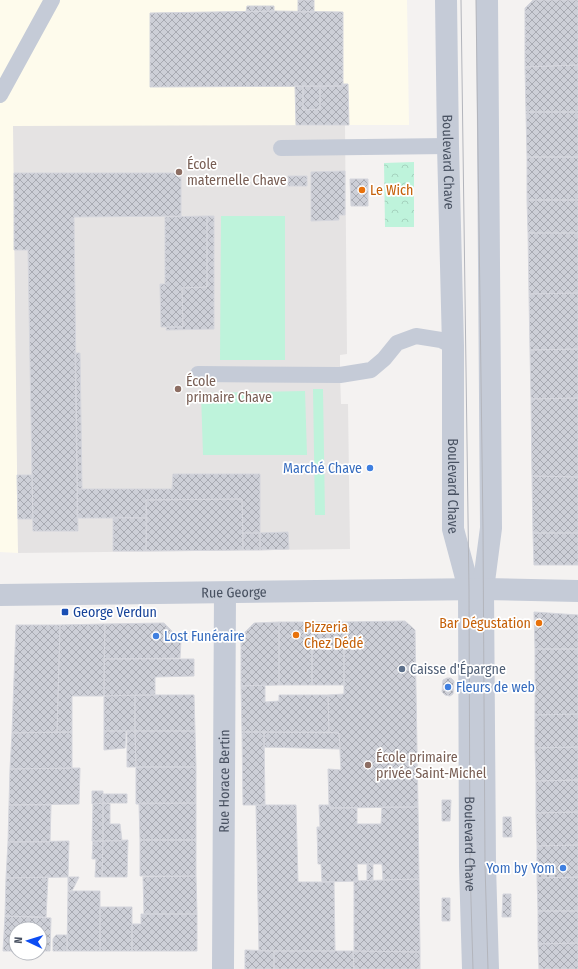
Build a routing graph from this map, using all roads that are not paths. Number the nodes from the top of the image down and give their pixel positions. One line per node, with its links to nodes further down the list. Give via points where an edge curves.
1 (52, 0): 4 (lane)
2 (446, 0): 5 (street, Boulevard Chave)
3 (487, 0): 9 (street, Boulevard Chave, via 491,528)
4 (0, 95)
5 (448, 146): 6 (lane); 7 (street, Boulevard Chave)
6 (281, 148)
7 (453, 346): 8 (lane, via 441,340 416,336 397,343 371,370 340,375); 9 (street, Boulevard Chave, via 453,529)
8 (198, 374)
9 (476, 589): 10 (street, Rue George); 11 (street, Rue George); 14 (street, Boulevard Chave, via 470,858); 15 (street, Boulevard Chave)
10 (578, 591)
11 (226, 593): 12 (street, Rue George); 13 (street, Rue Horace Bertin)
12 (0, 595)
13 (223, 969)
14 (473, 969)
15 (488, 969)

